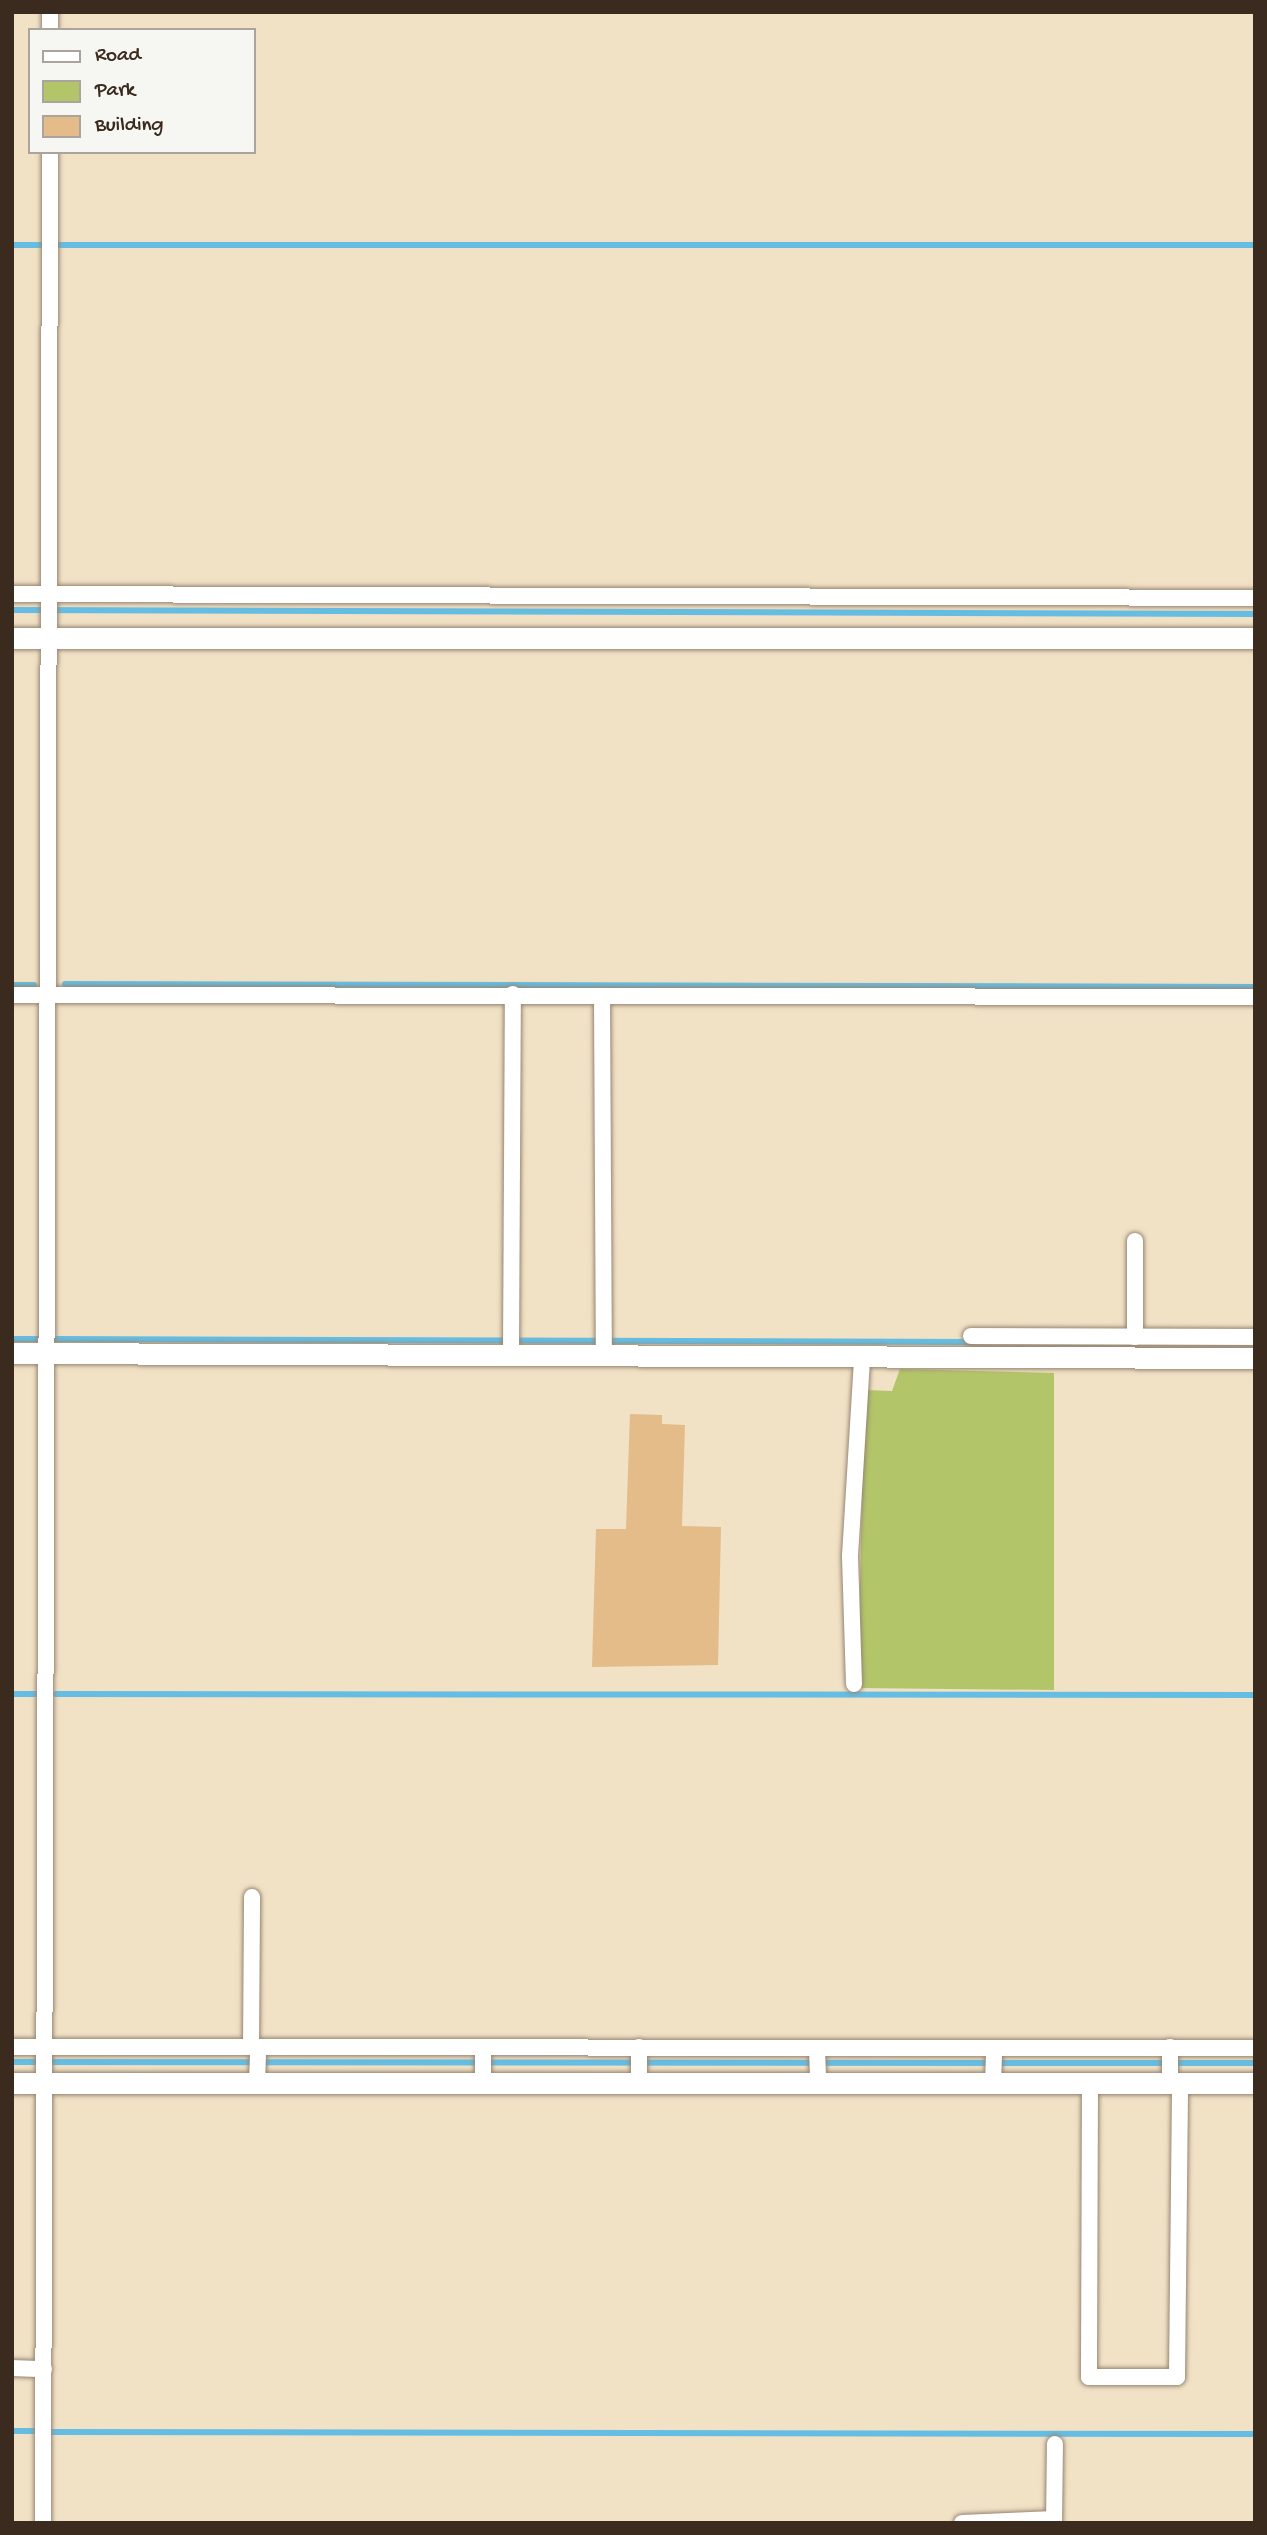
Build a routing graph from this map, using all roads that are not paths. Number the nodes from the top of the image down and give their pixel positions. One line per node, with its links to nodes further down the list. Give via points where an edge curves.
1 (50, 154): 3 (street)
2 (12, 594): 3 (street)
3 (46, 597): 4 (street); 5 (street)
4 (1255, 598)
5 (47, 628): 6 (street); 7 (street); 10 (street)
6 (12, 638)
7 (1255, 638)
8 (513, 994): 10 (street); 11 (street); 16 (street)
9 (12, 995): 10 (street)
10 (46, 995): 21 (street)
11 (602, 996): 12 (street); 19 (street)
12 (1255, 996)
13 (1135, 1241): 18 (street)
14 (971, 1336): 17 (street)
15 (1255, 1337): 18 (street)
16 (511, 1345): 19 (street); 21 (street)
17 (1026, 1345): 18 (street); 22 (street)
18 (1139, 1345): 23 (street)
19 (604, 1346): 22 (street)
20 (12, 1353): 21 (street)
21 (47, 1353): 29 (street)
22 (862, 1357): 24 (street, via 850,1556)
23 (1255, 1358)
24 (854, 1684)
25 (252, 1897): 28 (street)
26 (12, 2047): 29 (street)
27 (1255, 2048): 34 (street)
28 (256, 2061): 29 (street); 29 (street); 31 (street); 31 (street)
29 (45, 2063): 35 (street); 39 (street)
30 (639, 2063): 31 (street); 31 (street); 32 (street); 32 (street)
31 (483, 2064)
32 (818, 2064): 33 (street); 33 (street)
33 (993, 2064): 34 (street); 36 (street)
34 (1172, 2068): 36 (street); 36 (street, via 1177,2377 1089,2377); 37 (street)
35 (12, 2082)
36 (1090, 2083)
37 (1255, 2083)
38 (12, 2368): 39 (street)
39 (44, 2369): 42 (street)
40 (1055, 2444): 41 (street)
41 (1054, 2521): 43 (street)
42 (43, 2523)
43 (962, 2523)

